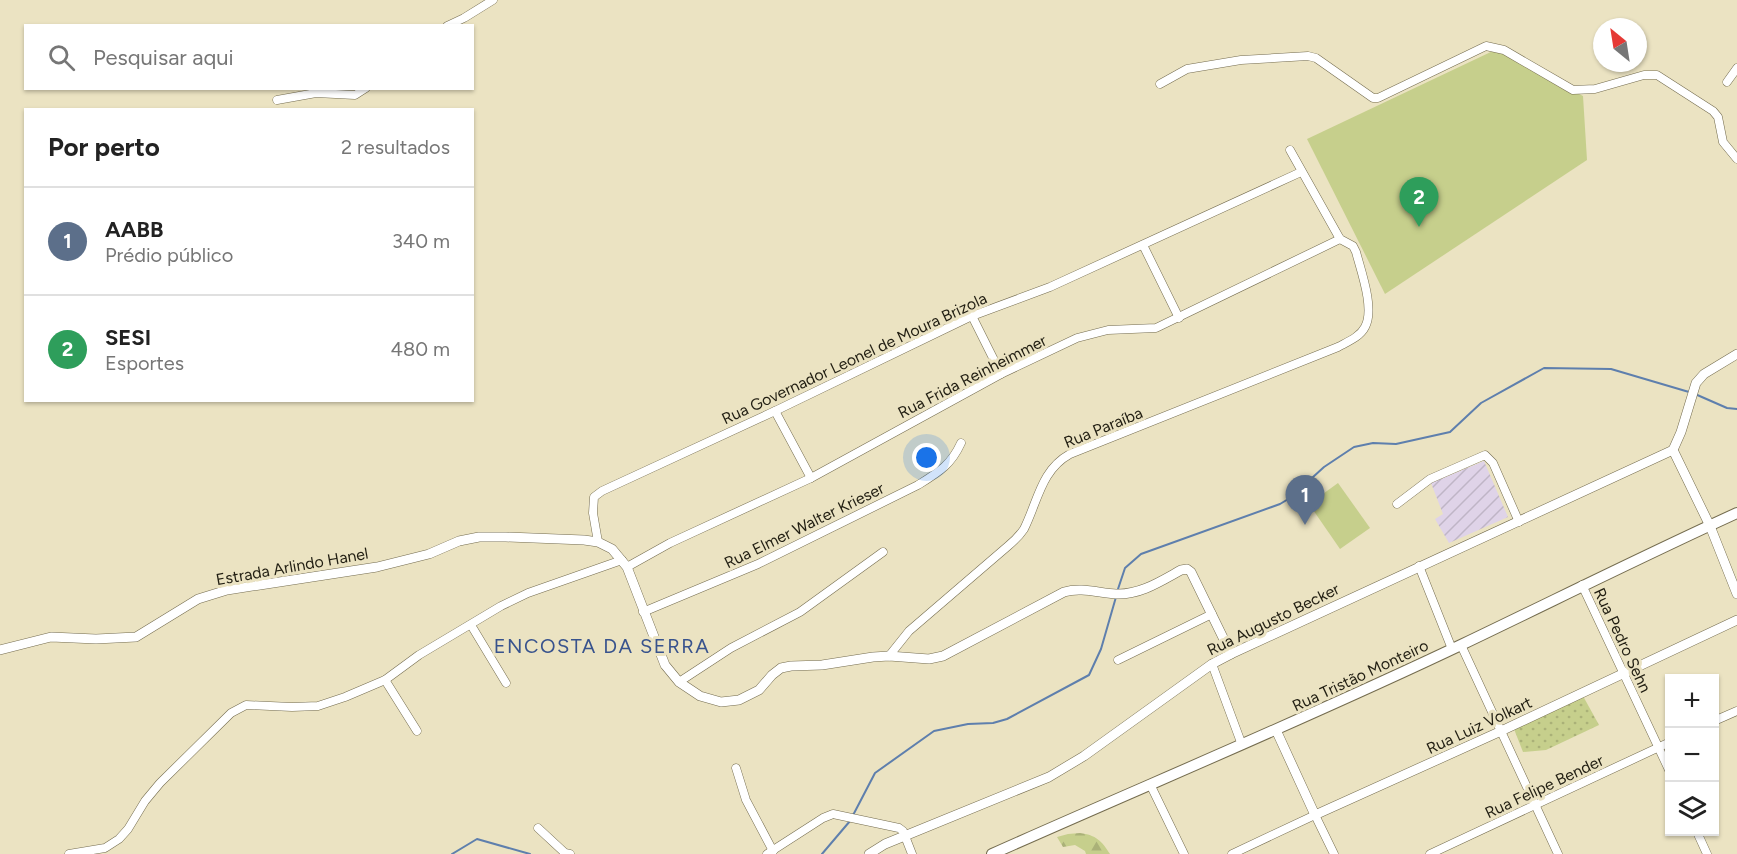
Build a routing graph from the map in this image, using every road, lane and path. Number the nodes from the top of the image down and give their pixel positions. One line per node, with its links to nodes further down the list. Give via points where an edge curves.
1 (493, 0): 2 (street)
2 (451, 24)
3 (1737, 68): 4 (street)
4 (1727, 82)
5 (1160, 84): 9 (street, via 1187,69 1241,60 1308,56 1378,98 1486,46 1494,46 1572,90 1658,75 1713,111 1723,142)
6 (363, 90): 7 (street, via 355,95 316,93)
7 (277, 100)
8 (1290, 150): 10 (street)
9 (1737, 159)
10 (1301, 172): 11 (street); 12 (street, Rua Governador Leonel de Moura Brizola)
11 (1340, 239): 14 (street, Rua Frida Reinheimmer); 38 (street, Rua Paraíba, via 1356,252 1369,307 1365,328 1356,337 1058,460 1048,472 1023,531 909,631)
12 (1143, 245): 13 (street, Rua Governador Leonel de Moura Brizola, via 1050,287); 14 (street)
13 (972, 316): 16 (street); 17 (street, Rua Governador Leonel de Moura Brizola)
14 (1179, 318): 16 (street, Rua Frida Reinheimmer, via 1156,328 1092,333)
15 (1737, 354): 19 (street, via 1696,383)
16 (1001, 374): 20 (street, Rua Frida Reinheimmer)
17 (775, 411): 20 (street); 25 (street, Rua Governador Leonel de Moura Brizola, via 602,491 594,497)
18 (961, 443): 31 (street, Rua Elmer Walter Krieser, via 954,459 918,485 758,564)
19 (1673, 450): 23 (street, Rua Augusto Becker); 24 (street)
20 (812, 478): 27 (street, Rua Frida Reinheimmer)
21 (1397, 504): 23 (street, via 1430,479 1485,455 1493,463)
22 (1737, 513): 24 (main road, Rua Tristão Monteiro)
23 (1519, 522): 28 (street, Rua Augusto Becker)
24 (1710, 526): 29 (main road, Rua Tristão Monteiro); 30 (street)
25 (598, 542): 27 (street, via 612,549); 36 (street, Estrada Arlindo Hanel, via 479,537 377,567 227,590 198,599 136,637 51,637)
26 (883, 552): 43 (street, via 800,612 731,648)
27 (624, 563): 31 (street); 34 (street, Rua Frida Reinheimmer, via 528,593)
28 (1419, 567): 35 (street); 37 (street, Rua Augusto Becker)
29 (1582, 585): 35 (main road, Rua Tristão Monteiro); 41 (street, Rua Pedro Sehn)
30 (1737, 594)
31 (643, 612): 43 (street, via 665,665)
32 (1212, 614): 37 (street); 38 (street, via 1187,569 1149,587 1118,594 1073,589 1064,592 943,656); 39 (street)
33 (1737, 620): 41 (street, Rua Luiz Volkart)
34 (471, 625): 42 (street, Rua Frida Reinheimmer); 44 (street)
35 (1456, 647): 47 (main road, Rua Tristão Monteiro); 49 (street)
36 (0, 650)
37 (1231, 654): 40 (street, Rua Augusto Becker)
38 (889, 656): 43 (street, via 781,668 759,690 740,700 721,702 700,696)
39 (1118, 660)
40 (1212, 664): 51 (street); 59 (street, Rua Augusto Becker, via 1049,777)
41 (1625, 673): 49 (street, Rua Luiz Volkart); 52 (street, Rua Pedro Sehn)
42 (384, 680): 48 (street); 62 (street, Rua Frida Reinheimmer, via 318,706 246,705 231,713 160,783 119,839 105,848)
43 (679, 682)
44 (506, 683)
45 (1737, 711): 46 (street)
46 (1719, 719)
47 (1276, 730): 51 (main road, Rua Tristão Monteiro); 57 (street)
48 (417, 731)
49 (1499, 732): 56 (street); 57 (street, Rua Luiz Volkart)
50 (1665, 744): 52 (street, Rua Felipe Bender)
51 (1242, 746): 55 (main road, Rua Tristão Monteiro)
52 (1659, 747): 53 (street, Rua Pedro Sehn); 56 (street, Rua Felipe Bender)
53 (1665, 761)
54 (736, 768): 61 (street)
55 (1150, 784): 66 (main road, Rua Tristão Monteiro); 67 (street)
56 (1535, 805): 70 (street, Rua Felipe Bender); 71 (street)
57 (1316, 815): 68 (street, Rua Luiz Volkart); 69 (street)
58 (538, 828): 63 (street)
59 (905, 836): 61 (street, via 899,828 833,813); 64 (street, Rua Augusto Becker); 65 (street)
60 (1699, 836): 72 (street)
61 (770, 852)
62 (69, 854)
63 (570, 854)
64 (869, 854)
65 (912, 854)
66 (992, 854)
67 (1184, 854)
68 (1232, 854)
69 (1335, 854)
70 (1430, 854)
71 (1558, 854)
72 (1707, 854)

